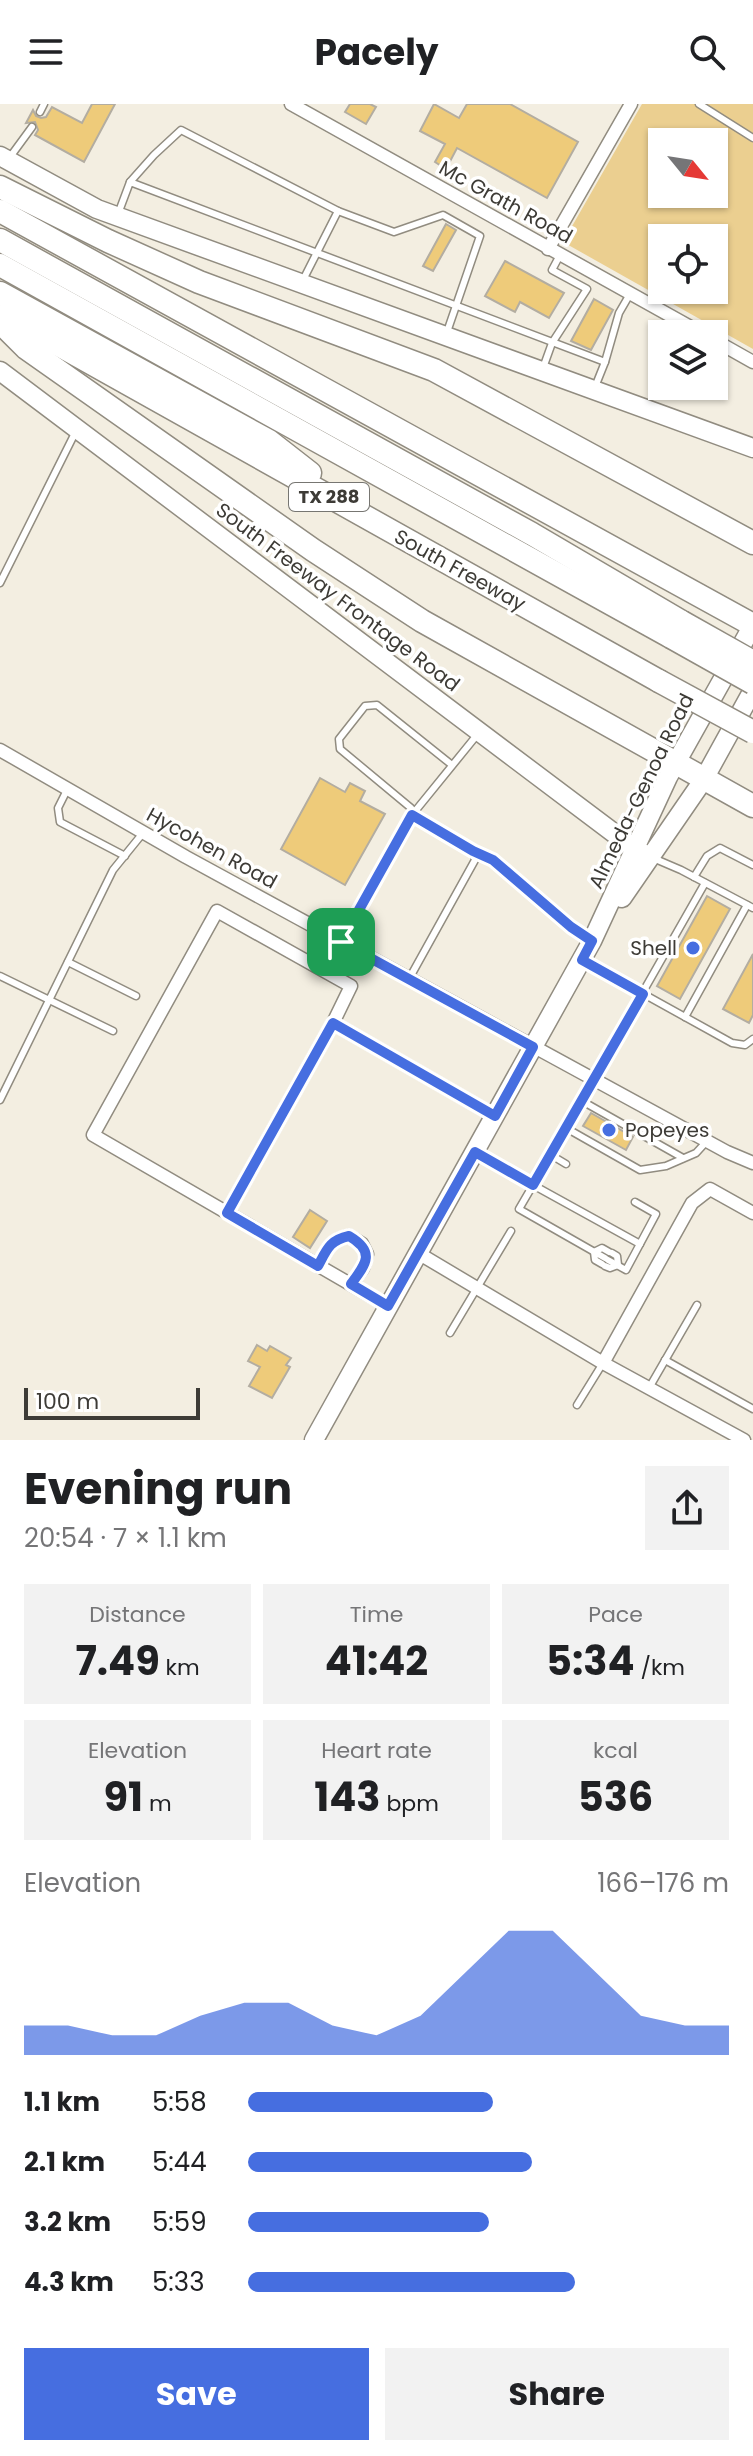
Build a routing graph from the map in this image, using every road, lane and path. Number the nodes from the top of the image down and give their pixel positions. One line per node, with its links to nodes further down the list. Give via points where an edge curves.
1 (44, 104): 5 (lane)
2 (291, 104): 15 (street, Mc Grath Road)
3 (631, 104): 15 (street)
4 (699, 104): 7 (lane)
5 (40, 112)
6 (32, 127): 8 (lane)
7 (753, 138)
8 (4, 158): 13 (main road)
9 (130, 182): 12 (lane, via 181,130); 13 (lane); 16 (lane)
10 (0, 187): 38 (highway, via 187,276 434,370)
11 (0, 211): 36 (highway)
12 (338, 211): 16 (lane); 21 (lane, via 394,232 443,215 480,236)
13 (117, 216): 18 (main road)
14 (0, 240): 32 (highway)
15 (554, 252): 20 (street, Mc Grath Road); 26 (lane, via 552,270 587,289)
16 (315, 253): 18 (lane); 21 (lane)
17 (0, 265): 41 (highway)
18 (302, 283): 25 (main road)
19 (0, 293): 37 (highway, via 269,441)
20 (630, 294): 23 (street, Mc Grath Road); 28 (lane)
21 (457, 307): 25 (lane); 26 (lane)
22 (0, 313): 37 (highway, South Freeway / TX 288)
23 (677, 320)
24 (0, 322): 48 (highway, via 26,348 347,574)
25 (446, 336): 31 (main road)
26 (552, 343): 28 (lane); 31 (lane)
27 (728, 348): 29 (street)
28 (605, 362): 33 (lane)
29 (753, 362)
30 (0, 371): 34 (main road, South Freeway Frontage Road)
31 (542, 372): 33 (main road)
32 (253, 380): 36 (highway); 41 (highway, via 518,526)
33 (594, 391): 35 (main road)
34 (78, 428): 39 (lane); 45 (main road, South Freeway Frontage Road)
35 (753, 448)
36 (480, 475): 40 (highway)
37 (374, 521): 46 (highway, South Freeway / TX 288, bridge)
38 (753, 543)
39 (0, 583)
40 (753, 625): 48 (main road, Almeda-Genoa Road)
41 (676, 629): 42 (highway, bridge); 43 (highway, bridge)
42 (753, 662)
43 (753, 683)
44 (753, 690): 50 (main road, Almeda-Genoa Road)
45 (479, 732): 49 (lane); 56 (main road, South Freeway Frontage Road)
46 (753, 732)
47 (0, 750): 51 (street, Hycohen Road)
48 (676, 763): 50 (highway); 56 (main road, Almeda-Genoa Road)
49 (452, 765): 53 (lane); 53 (lane, via 377,705 365,706 339,739 340,749 411,808)
50 (704, 779): 52 (highway); 56 (main road, Almeda-Genoa Road)
51 (67, 790): 54 (street, Hycohen Road); 57 (lane, via 58,808 60,822)
52 (753, 806)
53 (412, 815): 55 (lane); 63 (lane)
54 (143, 833): 57 (lane); 63 (street, Hycohen Road)
55 (473, 851): 62 (lane, via 493,860 571,927); 67 (lane, via 475,860)
56 (642, 853): 59 (lane); 62 (main road, Almeda-Genoa Road)
57 (125, 856): 65 (lane)
58 (753, 865): 59 (lane, via 720,848 707,856)
59 (694, 877): 60 (lane)
60 (705, 883): 61 (lane); 68 (lane)
61 (750, 906): 71 (lane)
62 (593, 938): 64 (main road, Almeda-Genoa Road)
63 (341, 942): 67 (street, Hycohen Road)
64 (582, 960): 68 (lane); 75 (main road, Almeda-Genoa Road)
65 (68, 962): 69 (lane); 70 (lane)
66 (0, 976): 70 (lane)
67 (409, 979): 75 (street, Hycohen Road)
68 (643, 994): 71 (lane); 76 (lane)
69 (136, 996)
70 (49, 1000): 73 (lane); 77 (lane)
71 (685, 1017): 74 (lane, via 732,1043 745,1045)
72 (333, 1023): 79 (street); 90 (street); 90 (street, via 351,986 217,911 93,1135)
73 (113, 1031)
74 (753, 1039)
75 (533, 1047): 76 (street, Hycohen Road); 79 (main road, Almeda-Genoa Road)
76 (594, 1080): 78 (lane); 81 (street, Hycohen Road)
77 (0, 1100)
78 (582, 1101): 80 (lane); 84 (lane)
79 (495, 1116): 82 (main road, Almeda-Genoa Road)
80 (566, 1128): 83 (lane); 84 (lane, via 640,1170)
81 (707, 1140): 84 (lane); 85 (street, Hycohen Road)
82 (475, 1152): 87 (lane); 93 (main road, Almeda-Genoa Road)
83 (551, 1155): 86 (lane); 87 (lane)
84 (683, 1158)
85 (753, 1163)
86 (566, 1164)
87 (533, 1185): 92 (lane); 92 (lane, via 519,1209 626,1270)
88 (635, 1202): 92 (lane, via 656,1214)
89 (752, 1209): 101 (street, via 710,1189 692,1203)
90 (227, 1213): 94 (street)
91 (511, 1231): 96 (lane)
92 (640, 1244)
93 (418, 1253): 96 (street); 98 (main road, Almeda-Genoa Road)
94 (318, 1266): 95 (street); 95 (street, via 336,1239 349,1236 367,1254)
95 (351, 1284): 98 (street)
96 (478, 1287): 99 (lane); 101 (street)
97 (697, 1305): 100 (lane)
98 (388, 1306): 105 (main road, Almeda-Genoa Road)
99 (450, 1333)
100 (665, 1360): 102 (lane); 104 (lane)
101 (603, 1363): 102 (street); 103 (lane)
102 (649, 1388): 106 (street)
103 (577, 1405)
104 (753, 1409)
105 (314, 1440)
106 (744, 1440)

